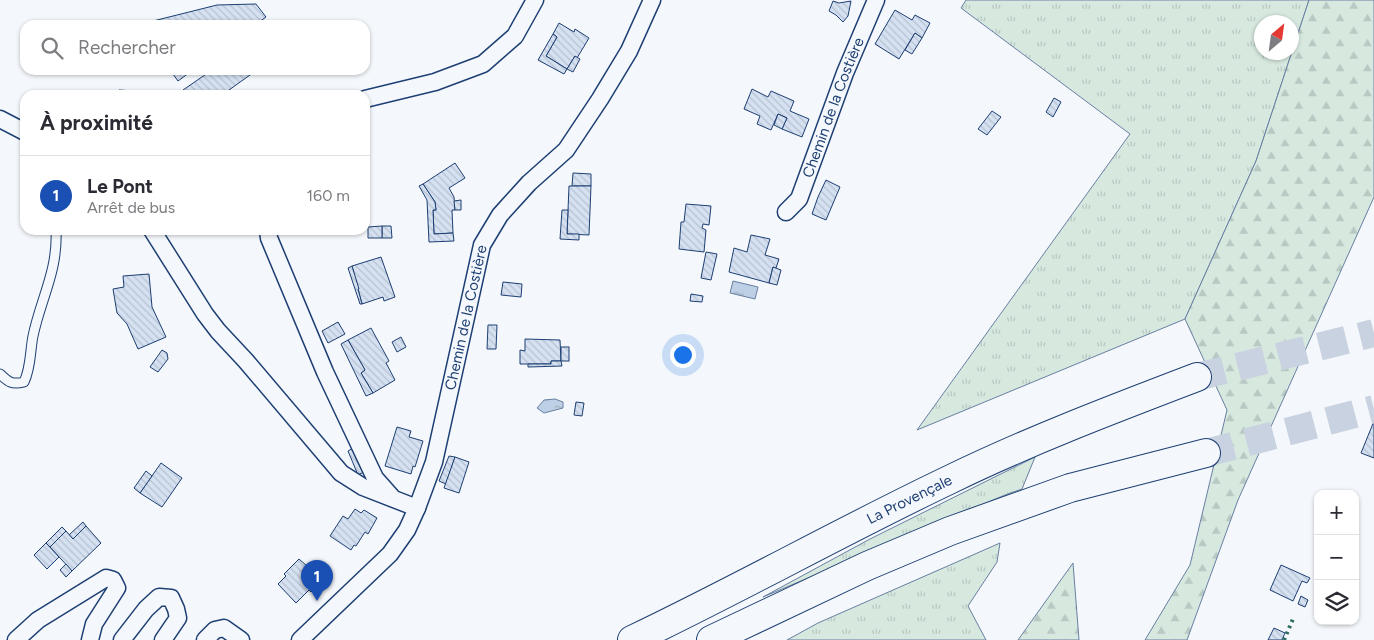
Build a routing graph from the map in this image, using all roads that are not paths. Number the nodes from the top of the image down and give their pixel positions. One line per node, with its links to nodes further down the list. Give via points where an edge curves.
1 (535, 0): 4 (street, via 514,36 483,64 435,82)
2 (652, 0): 15 (street, Chemin de la Costière, via 629,51 566,150 500,216 482,245 434,462)
3 (876, 0): 7 (street, Chemin de la Costière, via 845,73 799,199)
4 (370, 98)
5 (0, 119): 6 (street)
6 (20, 129)
7 (786, 212)
8 (56, 235): 11 (lane, via 54,264 33,336 28,374 24,382 16,384 9,383)
9 (155, 235): 14 (street, via 218,331 341,473 364,487)
10 (269, 235): 14 (street, via 325,372 375,478)
11 (0, 374)
12 (1197, 378): 23 (highway, La Provençale, via 1103,413 950,480)
13 (1206, 453): 24 (highway, via 1070,488 950,531 867,566)
14 (391, 496): 15 (street)
15 (417, 508): 22 (street, Chemin de la Costière, via 407,530 390,554)
16 (16, 640): 17 (street, via 38,620 106,578 113,580 117,588 94,624)
17 (90, 640)
18 (122, 640): 19 (street, via 159,597 171,598 178,618)
19 (163, 640)
20 (206, 640): 21 (street, via 215,630 224,628)
21 (241, 640)
22 (300, 640)
23 (632, 640)
24 (711, 640)

